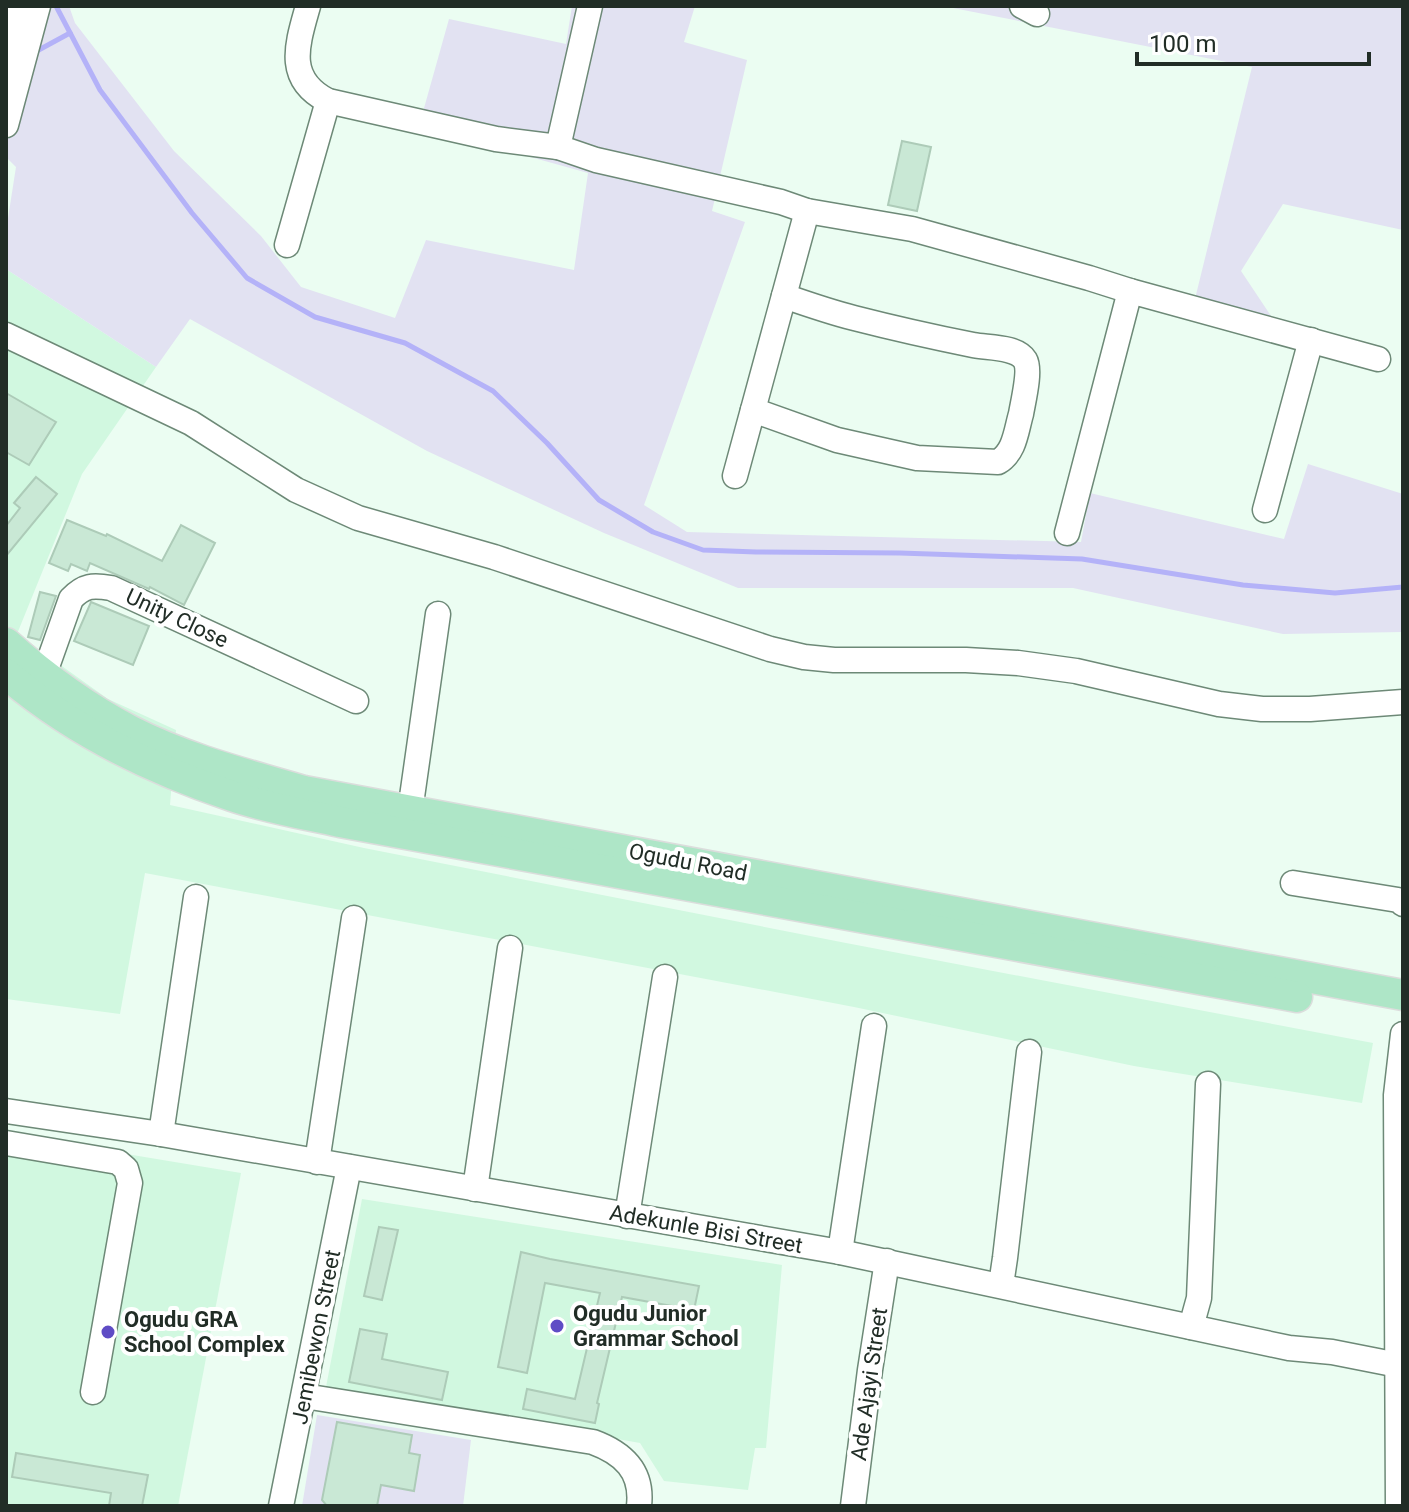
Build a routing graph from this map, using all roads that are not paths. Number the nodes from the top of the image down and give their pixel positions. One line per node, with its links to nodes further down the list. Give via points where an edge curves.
1 (20, 6): 5 (street)
2 (38, 6): 7 (street)
3 (308, 6): 6 (street, via 297,63 303,81)
4 (590, 6): 8 (street)
5 (6, 60)
6 (328, 101): 8 (street, via 496,139); 10 (street)
7 (6, 124)
8 (558, 147): 9 (street)
9 (807, 211): 11 (street, via 912,229); 12 (street)
10 (287, 245)
11 (1130, 291): 14 (street); 19 (street)
12 (784, 296): 16 (street); 16 (street, via 852,318 1020,355 1028,367 1017,429 1011,451 998,462 917,458 837,440)
13 (6, 335): 25 (street, via 191,423 296,490 358,518 507,561 770,649 834,660 1018,663 1262,709)
14 (1311, 340): 15 (street); 18 (street)
15 (1378, 359)
16 (753, 410): 17 (street)
17 (735, 476)
18 (1265, 510)
19 (1067, 533)
20 (438, 614): 26 (street)
21 (6, 643): 23 (main road, Ogudu Road)
22 (6, 674): 27 (main road, Ogudu Road, via 83,729 159,768 234,797 340,822)
23 (44, 675): 24 (street, Unity Close, via 71,599 88,586 98,586); 26 (main road, Ogudu Road, via 101,714 175,751 304,791)
24 (356, 701)
25 (1403, 702)
26 (410, 811): 27 (main road, Ogudu Road)
27 (528, 844): 34 (main road, Ogudu Road); 35 (main road, Ogudu Road)
28 (1293, 883): 30 (street)
29 (196, 897): 41 (street)
30 (1403, 904)
31 (354, 918): 43 (street)
32 (510, 948): 45 (street)
33 (665, 977): 46 (street)
34 (1403, 995)
35 (1403, 1016)
36 (874, 1026): 47 (street)
37 (1403, 1034): 51 (street, via 1396,1095)
38 (1029, 1052): 49 (street)
39 (1208, 1084): 50 (street, via 1199,1298)
40 (6, 1111): 41 (street, Adekunle Bisi Street)
41 (161, 1134): 43 (street, Adekunle Bisi Street)
42 (6, 1143): 52 (street, via 118,1162 126,1169 130,1183)
43 (317, 1162): 44 (street, Adekunle Bisi Street)
44 (349, 1167): 45 (street, Adekunle Bisi Street); 53 (street, Jemibewon Street)
45 (475, 1189): 46 (street, Adekunle Bisi Street)
46 (627, 1216): 47 (street, Adekunle Bisi Street)
47 (840, 1252): 48 (street, Adekunle Bisi Street)
48 (887, 1261): 49 (street, Adekunle Bisi Street); 56 (street, Ade Ajayi Street)
49 (1001, 1285): 50 (street, Adekunle Bisi Street)
50 (1191, 1327): 51 (street, Adekunle Bisi Street)
51 (1400, 1366): 57 (street)
52 (93, 1392)
53 (304, 1396): 54 (street, Jemibewon Street); 55 (street, via 593,1442 611,1449 637,1477)
54 (281, 1506)
55 (639, 1506)
56 (853, 1506)
57 (1398, 1506)

